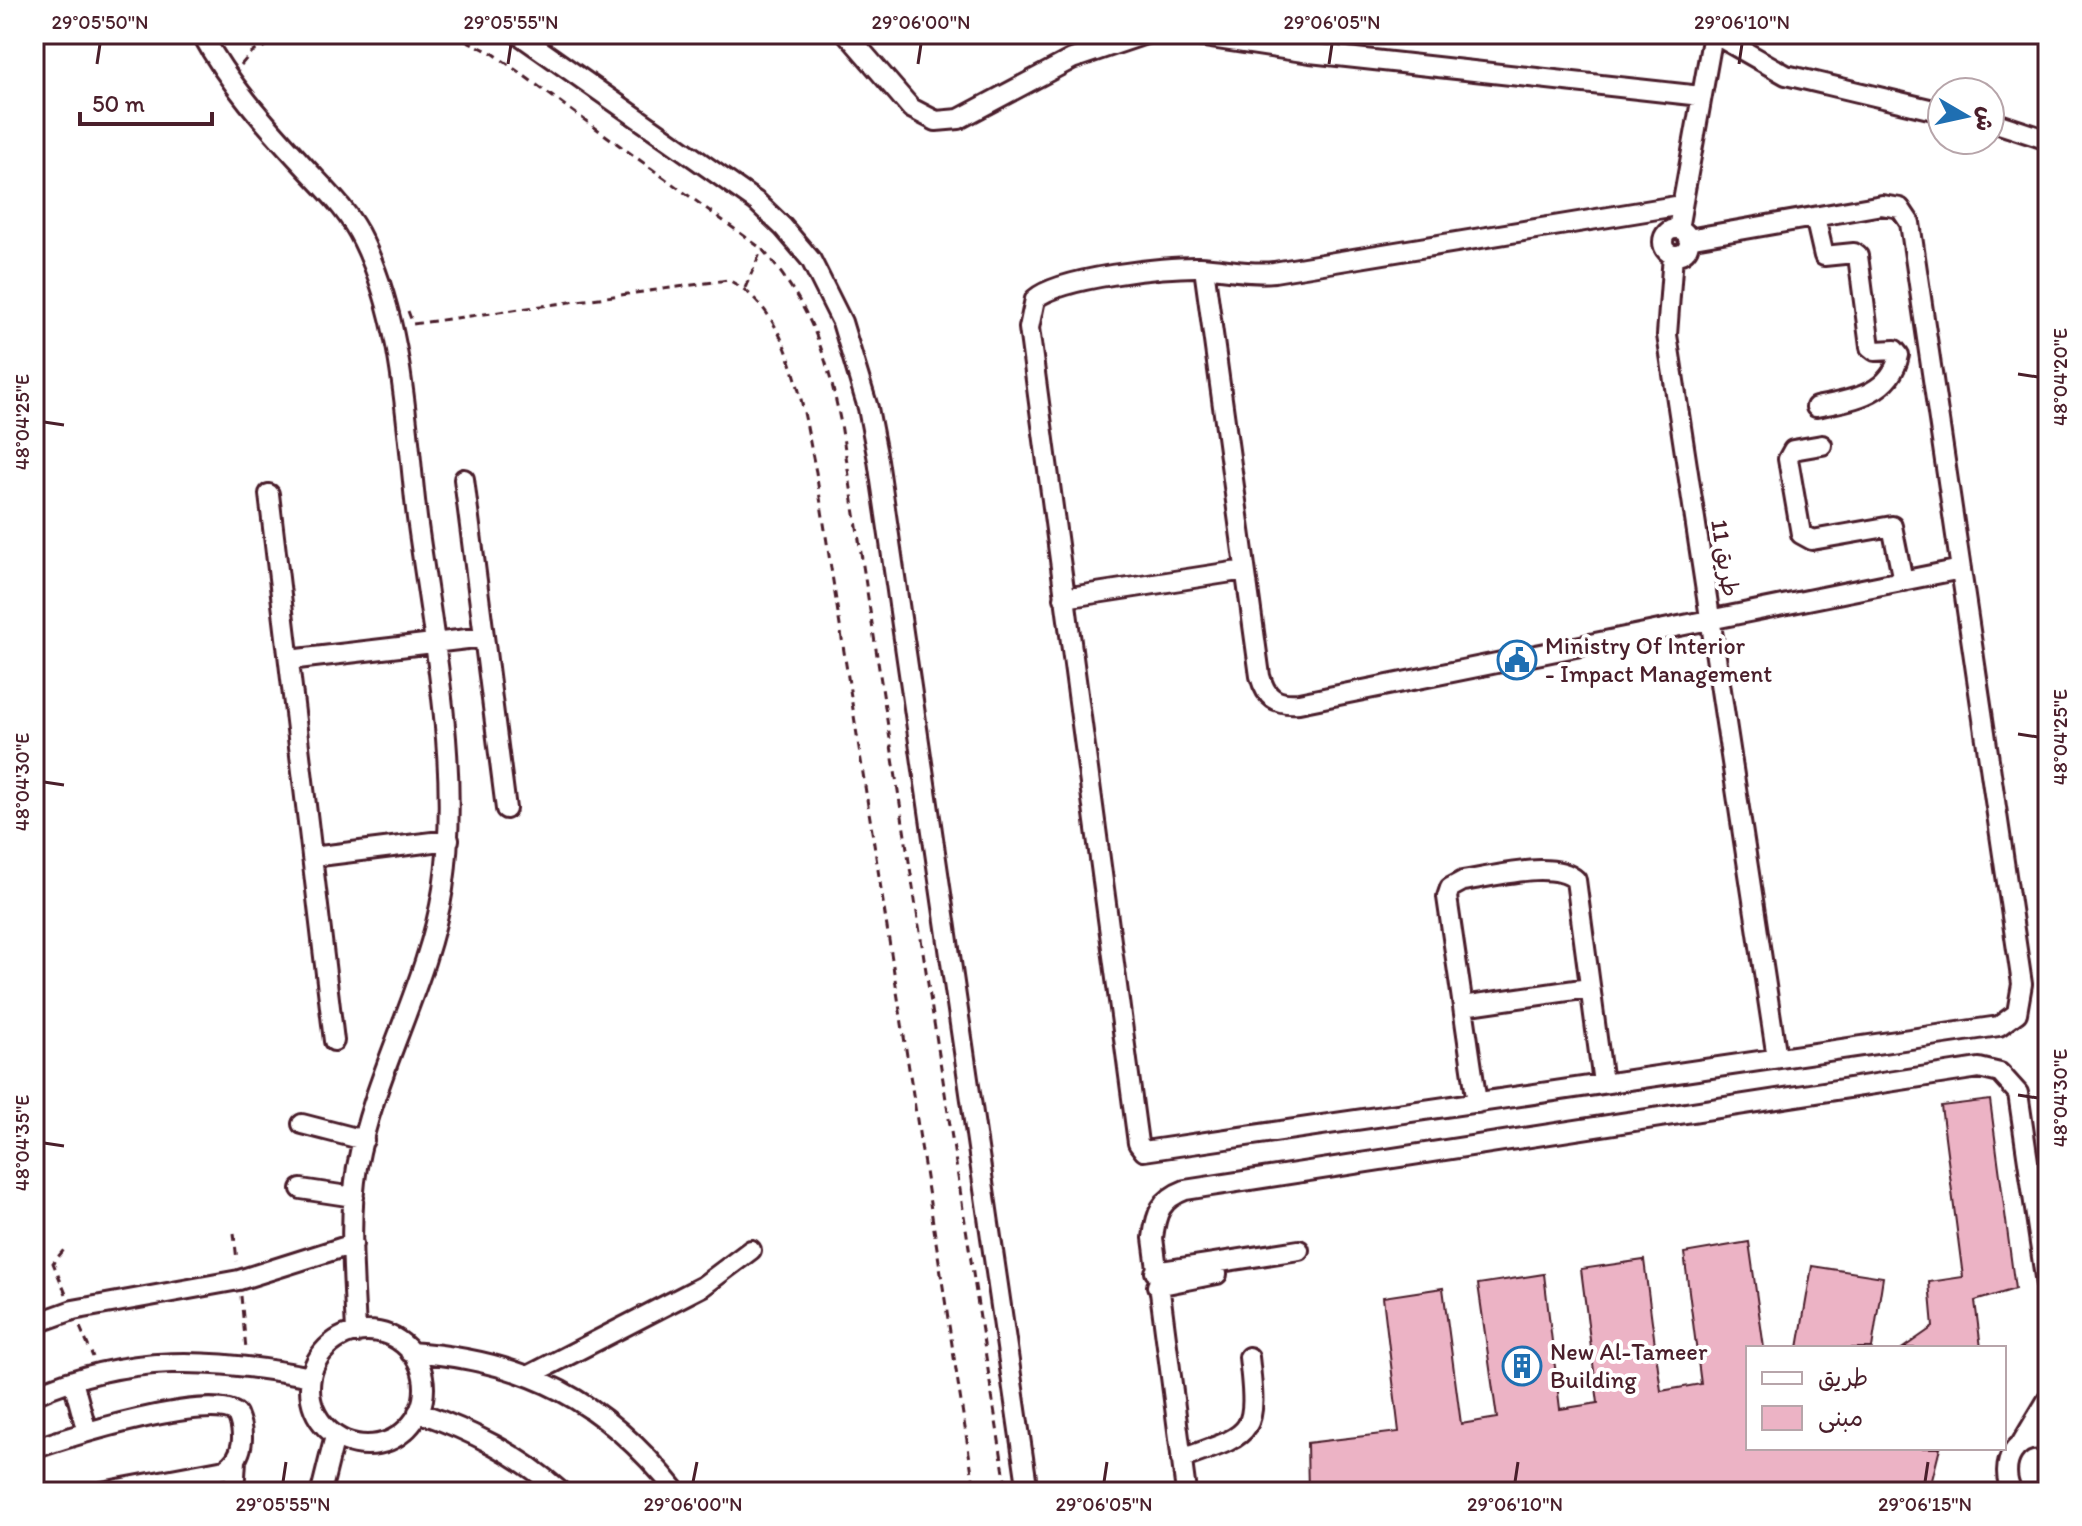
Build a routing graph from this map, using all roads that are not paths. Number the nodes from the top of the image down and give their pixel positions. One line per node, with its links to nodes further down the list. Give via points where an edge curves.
1 (518, 34): 67 (street, via 757,202 811,260 842,322 878,460)
2 (847, 34): 3 (street, via 911,108 936,121 959,119 1072,59)
3 (1146, 34)
4 (1184, 34): 7 (street)
5 (1713, 34): 7 (street); 8 (street, via 1786,75)
6 (207, 36): 25 (street, via 249,106 346,211 381,284 396,351)
7 (1701, 96): 11 (street)
8 (1926, 108)
9 (2006, 126): 10 (street)
10 (2048, 140)
11 (1682, 205): 13 (street); 14 (street, via 1274,272)
12 (1815, 217): 13 (street); 15 (street, via 1824,256 1858,256 1870,347 1899,355 1892,375 1873,391); 19 (street, via 1882,205 1900,208 1910,223)
13 (1683, 234): 23 (street, طريق 11, via 1668,231 1663,240 1673,255 1667,335)
14 (1204, 268): 20 (street); 22 (street, via 1054,286 1035,299 1029,328)
15 (1816, 407)
16 (1822, 445): 21 (street, via 1793,450 1788,459 1801,534 1812,540 1892,526)
17 (464, 479): 24 (street)
18 (269, 494): 26 (street)
19 (1961, 569): 21 (street); 33 (street, via 2021,1003 2010,1021 1999,1026)
20 (1245, 570): 22 (street); 23 (street, via 1263,689 1270,698 1289,704)
21 (1903, 581): 23 (street)
22 (1064, 598): 35 (street, via 1140,1148 1155,1152)
23 (1710, 619): 33 (street, طريق 11)
24 (484, 637): 25 (street); 27 (street)
25 (433, 643): 26 (street); 28 (street)
26 (289, 660): 29 (street)
27 (506, 809)
28 (449, 840): 29 (street); 37 (street, via 442,894 419,976)
29 (312, 857): 32 (street)
30 (1589, 988): 31 (street); 31 (street, via 1576,880 1570,874 1548,869 1463,881 1450,888 1447,897); 34 (street)
31 (1463, 1006): 35 (street)
32 (334, 1041)
33 (1777, 1058): 34 (street)
34 (1603, 1083): 35 (street)
35 (1477, 1103)
36 (302, 1124): 37 (street)
37 (364, 1140): 39 (street)
38 (301, 1189): 39 (street)
39 (354, 1197): 40 (street)
40 (353, 1244): 45 (street, via 239,1280 73,1310); 46 (street)
41 (751, 1250): 49 (street, via 703,1286)
42 (1299, 1255): 43 (street)
43 (1156, 1279): 44 (street, via 1153,1238 1160,1206 1185,1190 1979,1068 2000,1073 2018,1093); 60 (street)
44 (2048, 1298)
45 (34, 1324)
46 (356, 1333): 47 (street, via 390,1337); 50 (street, via 326,1349)
47 (410, 1352): 49 (street, via 483,1360); 54 (street, via 423,1383)
48 (1244, 1358): 60 (street, via 1239,1423)
49 (530, 1375): 66 (street, via 604,1418)
50 (311, 1377): 51 (street, via 235,1363 163,1361); 56 (street, via 316,1413)
51 (73, 1381): 52 (street); 55 (street)
52 (34, 1395)
53 (2048, 1399): 58 (street)
54 (418, 1412): 56 (street, via 407,1428 382,1443 363,1445); 65 (street, via 512,1454)
55 (87, 1432): 59 (street); 61 (street, via 196,1408 225,1407 241,1423 242,1446)
56 (335, 1436): 64 (street)
57 (2048, 1441): 58 (street)
58 (2021, 1444): 69 (street, via 2007,1461)
59 (34, 1449)
60 (1181, 1455): 68 (street)
61 (236, 1460): 62 (street, via 214,1472); 63 (street)
62 (102, 1492)
63 (234, 1492)
64 (321, 1492)
65 (561, 1492)
66 (677, 1492)
67 (1028, 1492)
68 (1186, 1492)
69 (2012, 1492)

